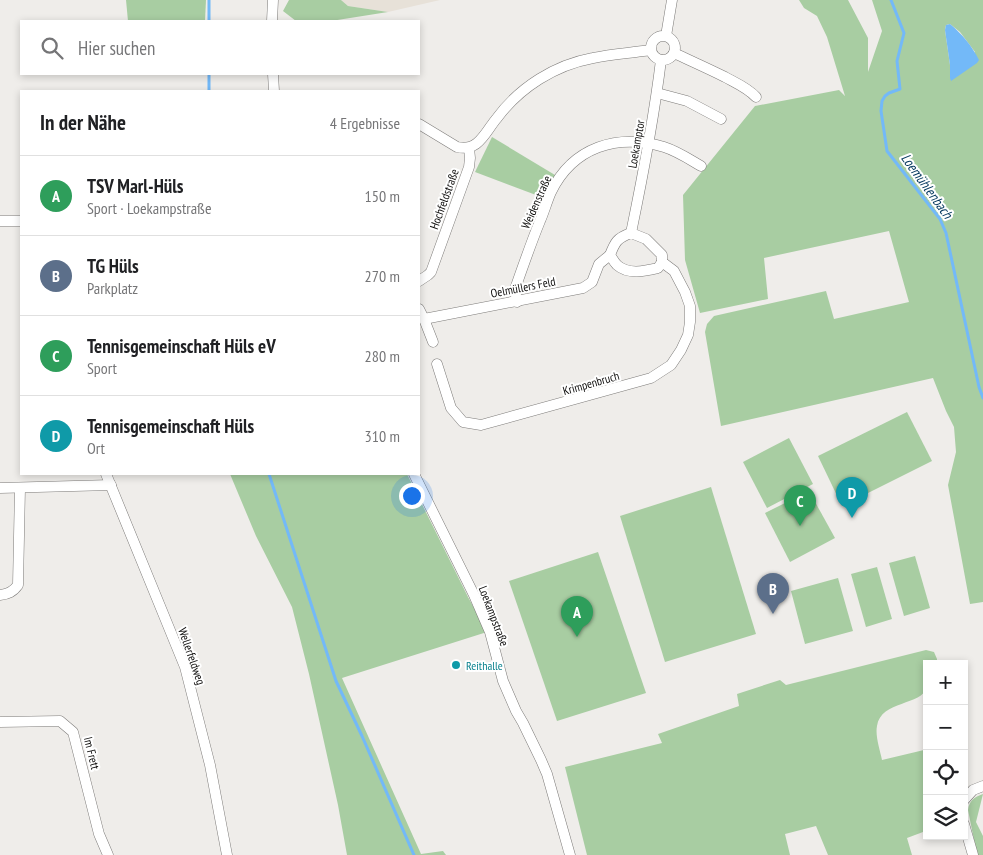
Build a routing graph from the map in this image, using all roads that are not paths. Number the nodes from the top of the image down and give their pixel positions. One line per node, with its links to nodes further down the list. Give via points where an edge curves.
1 (273, 0): 3 (street)
2 (672, 0): 4 (street)
3 (272, 20)
4 (666, 36): 5 (street, via 654,39); 6 (street, via 673,40)
5 (650, 50): 7 (street); 15 (street, via 592,58 540,78 520,92 478,143)
6 (674, 53): 7 (street, via 671,58); 11 (street, via 740,85)
7 (661, 60): 10 (street, Loekamptor)
8 (274, 75): 9 (street)
9 (274, 90)
10 (657, 93): 12 (street, via 687,101); 14 (street, Loekamptor)
11 (756, 97)
12 (721, 119)
13 (420, 125): 15 (street, via 457,147)
14 (649, 144): 16 (street, Weidenstraße, via 675,151); 19 (street, Loekamptor); 23 (street, Weidenstraße, via 613,143 592,149 561,176 551,192 515,289)
15 (469, 148): 22 (street, Hochfeldstraße, via 469,167 431,272)
16 (701, 166)
17 (20, 221): 18 (street)
18 (0, 222)
19 (631, 233): 20 (street, via 614,243); 21 (street, via 646,239 662,255)
20 (610, 255): 21 (street, via 618,266 629,271 658,268); 23 (street, Oelmüllers Feld, via 599,264 592,282 583,288)
21 (662, 262): 27 (street, Krimpenbruch, via 674,271 685,292 690,306 690,322 688,335 671,365 652,378 481,426 463,422 451,408)
22 (420, 280)
23 (517, 302): 25 (street, Oelmüllers Feld)
24 (420, 311): 25 (street)
25 (424, 319): 26 (street)
26 (433, 342)
27 (437, 364)
28 (106, 475): 30 (street, Wellerfeldweg)
29 (414, 475): 40 (street, Loekampstraße, via 490,632 503,681 547,774)
30 (111, 485): 32 (street); 39 (street, Wellerfeldweg, via 186,667 210,765)
31 (0, 488): 32 (street)
32 (20, 488): 33 (street, via 18,585 8,594)
33 (0, 595)
34 (0, 722): 38 (street, Im Frett, via 60,721 74,732 99,834)
35 (983, 786): 36 (street)
36 (968, 796)
37 (968, 838): 41 (street)
38 (108, 855)
39 (227, 855)
40 (570, 855)
41 (973, 855)

